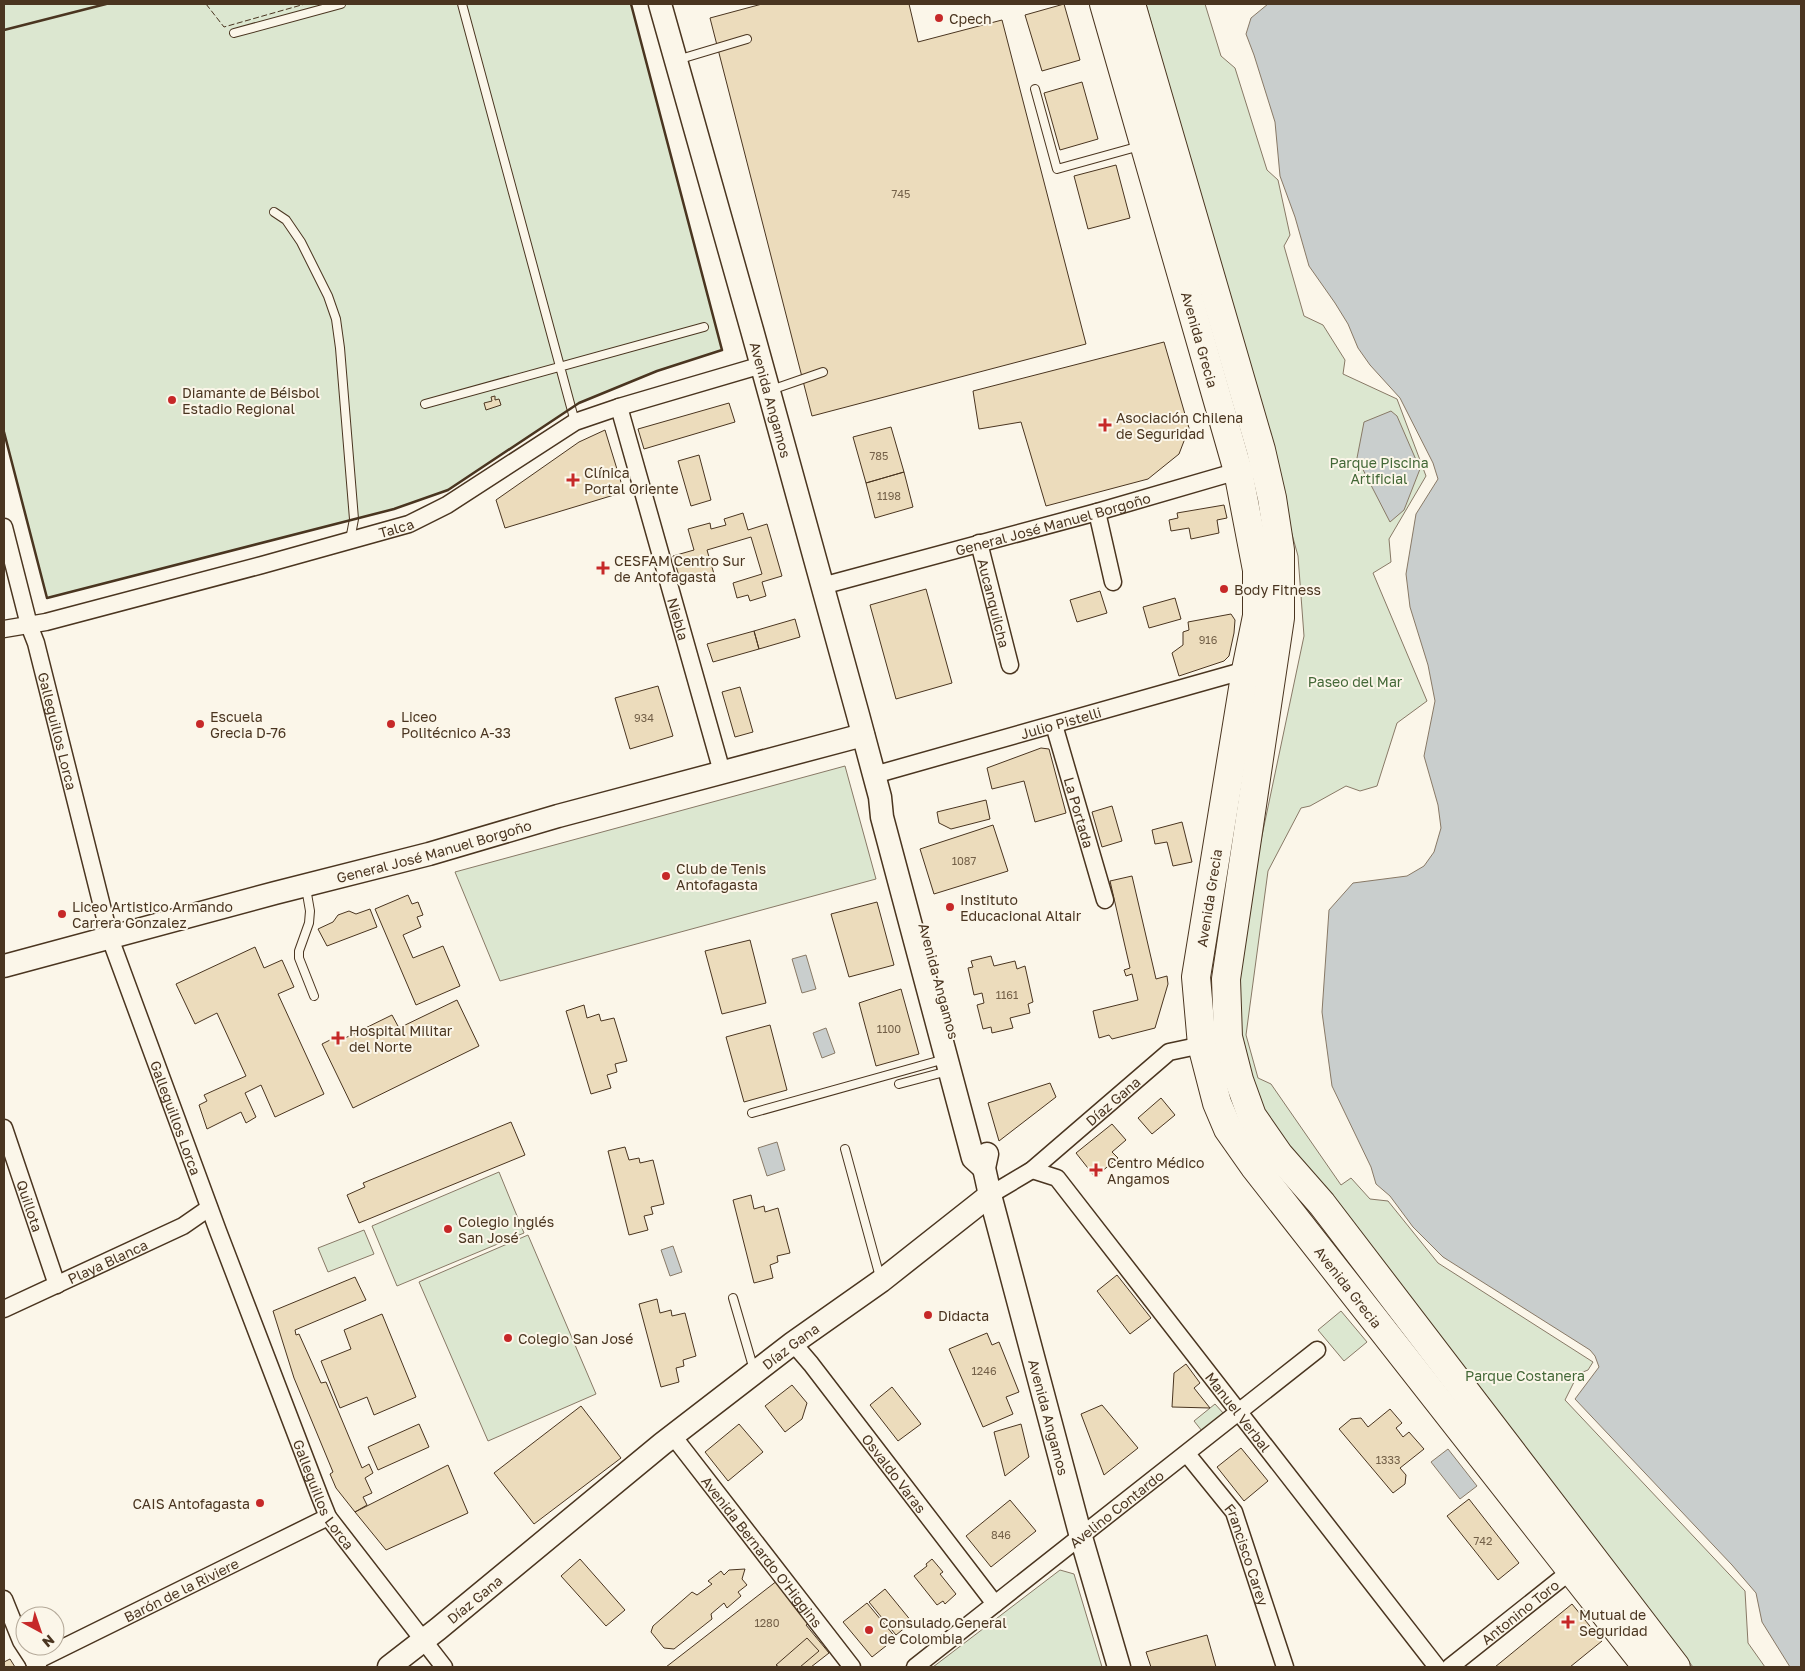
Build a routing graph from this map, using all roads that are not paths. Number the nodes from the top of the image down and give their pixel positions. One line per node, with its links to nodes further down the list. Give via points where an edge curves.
1 (341, 4): 6 (lane)
2 (462, 4): 14 (lane)
3 (660, 4): 8 (main road, Avenida Angamos)
4 (1104, 4): 10 (highway, Avenida Grecia)
5 (1131, 4): 21 (highway, Avenida Grecia)
6 (234, 33)
7 (747, 39): 8 (lane)
8 (676, 60): 13 (main road, Avenida Angamos)
9 (1035, 90): 10 (lane, via 1057,168)
10 (1144, 145): 20 (highway, Avenida Grecia)
11 (274, 212): 24 (lane, via 286,220 301,242 336,319 354,519)
12 (704, 327): 14 (lane)
13 (762, 365): 16 (main road, Avenida Angamos); 18 (street, Talca)
14 (561, 367): 17 (lane); 19 (lane)
15 (823, 372): 16 (lane)
16 (769, 390): 27 (main road, Avenida Angamos)
17 (425, 404)
18 (619, 407): 19 (street, Talca); 34 (street, Niebla)
19 (575, 422): 24 (street, Talca, via 447,505 410,524)
20 (1238, 471): 21 (street, via 1258,478); 22 (street, General José Manuel Borgoño); 31 (highway, Avenida Grecia, via 1257,570 1257,616)
21 (1272, 498): 64 (highway, Avenida Grecia, via 1280,550 1280,618 1226,979 1228,1037 1239,1080 1252,1116 1279,1155 1322,1204)
22 (1097, 512): 25 (street, General José Manuel Borgoño); 26 (street)
23 (4, 527): 28 (street, Galleguillos Lorca)
24 (350, 540): 28 (street, Talca)
25 (978, 543): 27 (street, General José Manuel Borgoño); 30 (street, Aucanquilcha)
26 (1113, 582)
27 (822, 586): 33 (main road, Avenida Angamos)
28 (29, 625): 29 (street, Talca); 39 (street, Galleguillos Lorca)
29 (4, 629)
30 (1010, 665)
31 (1246, 670): 32 (street, Julio Pistelli); 42 (highway, Avenida Grecia, via 1196,977)
32 (1054, 725): 35 (street, Julio Pistelli); 38 (street, La Portada)
33 (863, 735): 34 (main road, General José Manuel Borgoño); 35 (main road, Avenida Angamos)
34 (722, 772): 37 (main road, General José Manuel Borgoño)
35 (874, 775): 36 (main road, Avenida Angamos)
36 (880, 798): 43 (main road, Avenida Angamos, via 882,817); 48 (main road, Avenida Angamos, via 893,812 987,1155)
37 (306, 886): 39 (main road, General José Manuel Borgoño); 41 (lane, via 309,923 299,958)
38 (1105, 900)
39 (110, 938): 40 (main road, General José Manuel Borgoño); 51 (street, Galleguillos Lorca)
40 (4, 966)
41 (314, 996)
42 (1202, 1045): 49 (street, Díaz Gana, via 1169,1052); 64 (highway, Avenida Grecia, via 1224,1120 1254,1166)
43 (948, 1064): 44 (lane); 45 (lane); 48 (main road, Avenida Angamos, via 973,1158)
44 (899, 1084)
45 (752, 1113)
46 (4, 1128): 53 (street, Quillota)
47 (845, 1149): 52 (lane)
48 (984, 1168): 50 (main road, Avenida Angamos)
49 (1032, 1170): 50 (street, Díaz Gana); 59 (street, Manuel Verbal, via 1057,1178)
50 (990, 1195): 52 (main road, Díaz Gana); 63 (main road, Avenida Angamos)
51 (209, 1208): 53 (street, Playa Blanca, via 183,1226); 62 (street, Galleguillos Lorca)
52 (882, 1281): 56 (main road, Díaz Gana)
53 (57, 1284): 55 (street, Playa Blanca)
54 (733, 1298): 58 (lane)
55 (4, 1309)
56 (793, 1343): 58 (main road, Díaz Gana); 66 (street, Osvaldo Varas)
57 (1317, 1350): 59 (street, Avelino Contardo)
58 (755, 1372): 60 (main road, Díaz Gana)
59 (1239, 1412): 61 (street, Avelino Contardo); 75 (street, Manuel Verbal)
60 (673, 1436): 67 (main road, Díaz Gana); 71 (street, Avenida Bernardo O'Higgins)
61 (1187, 1454): 63 (street, Avelino Contardo); 74 (street, Francisco Carey, via 1234,1512)
62 (328, 1517): 67 (street, Galleguillos Lorca); 68 (street, Barón de la Riviere)
63 (1081, 1537): 66 (street, Avelino Contardo); 73 (main road, Avenida Angamos)
64 (1581, 1564): 76 (street, Antonino Toro); 77 (highway, Avenida Grecia); 78 (highway, Avenida Grecia)
65 (4, 1599): 68 (street, via 21,1641)
66 (995, 1604): 72 (street, Avelino Contardo)
67 (423, 1640): 69 (main road, Díaz Gana); 70 (street, Galleguillos Lorca)
68 (36, 1665)
69 (389, 1667)
70 (444, 1667)
71 (852, 1667)
72 (915, 1667)
73 (1119, 1667)
74 (1285, 1667)
75 (1437, 1667)
76 (1450, 1667)
77 (1647, 1667)
78 (1676, 1667)

